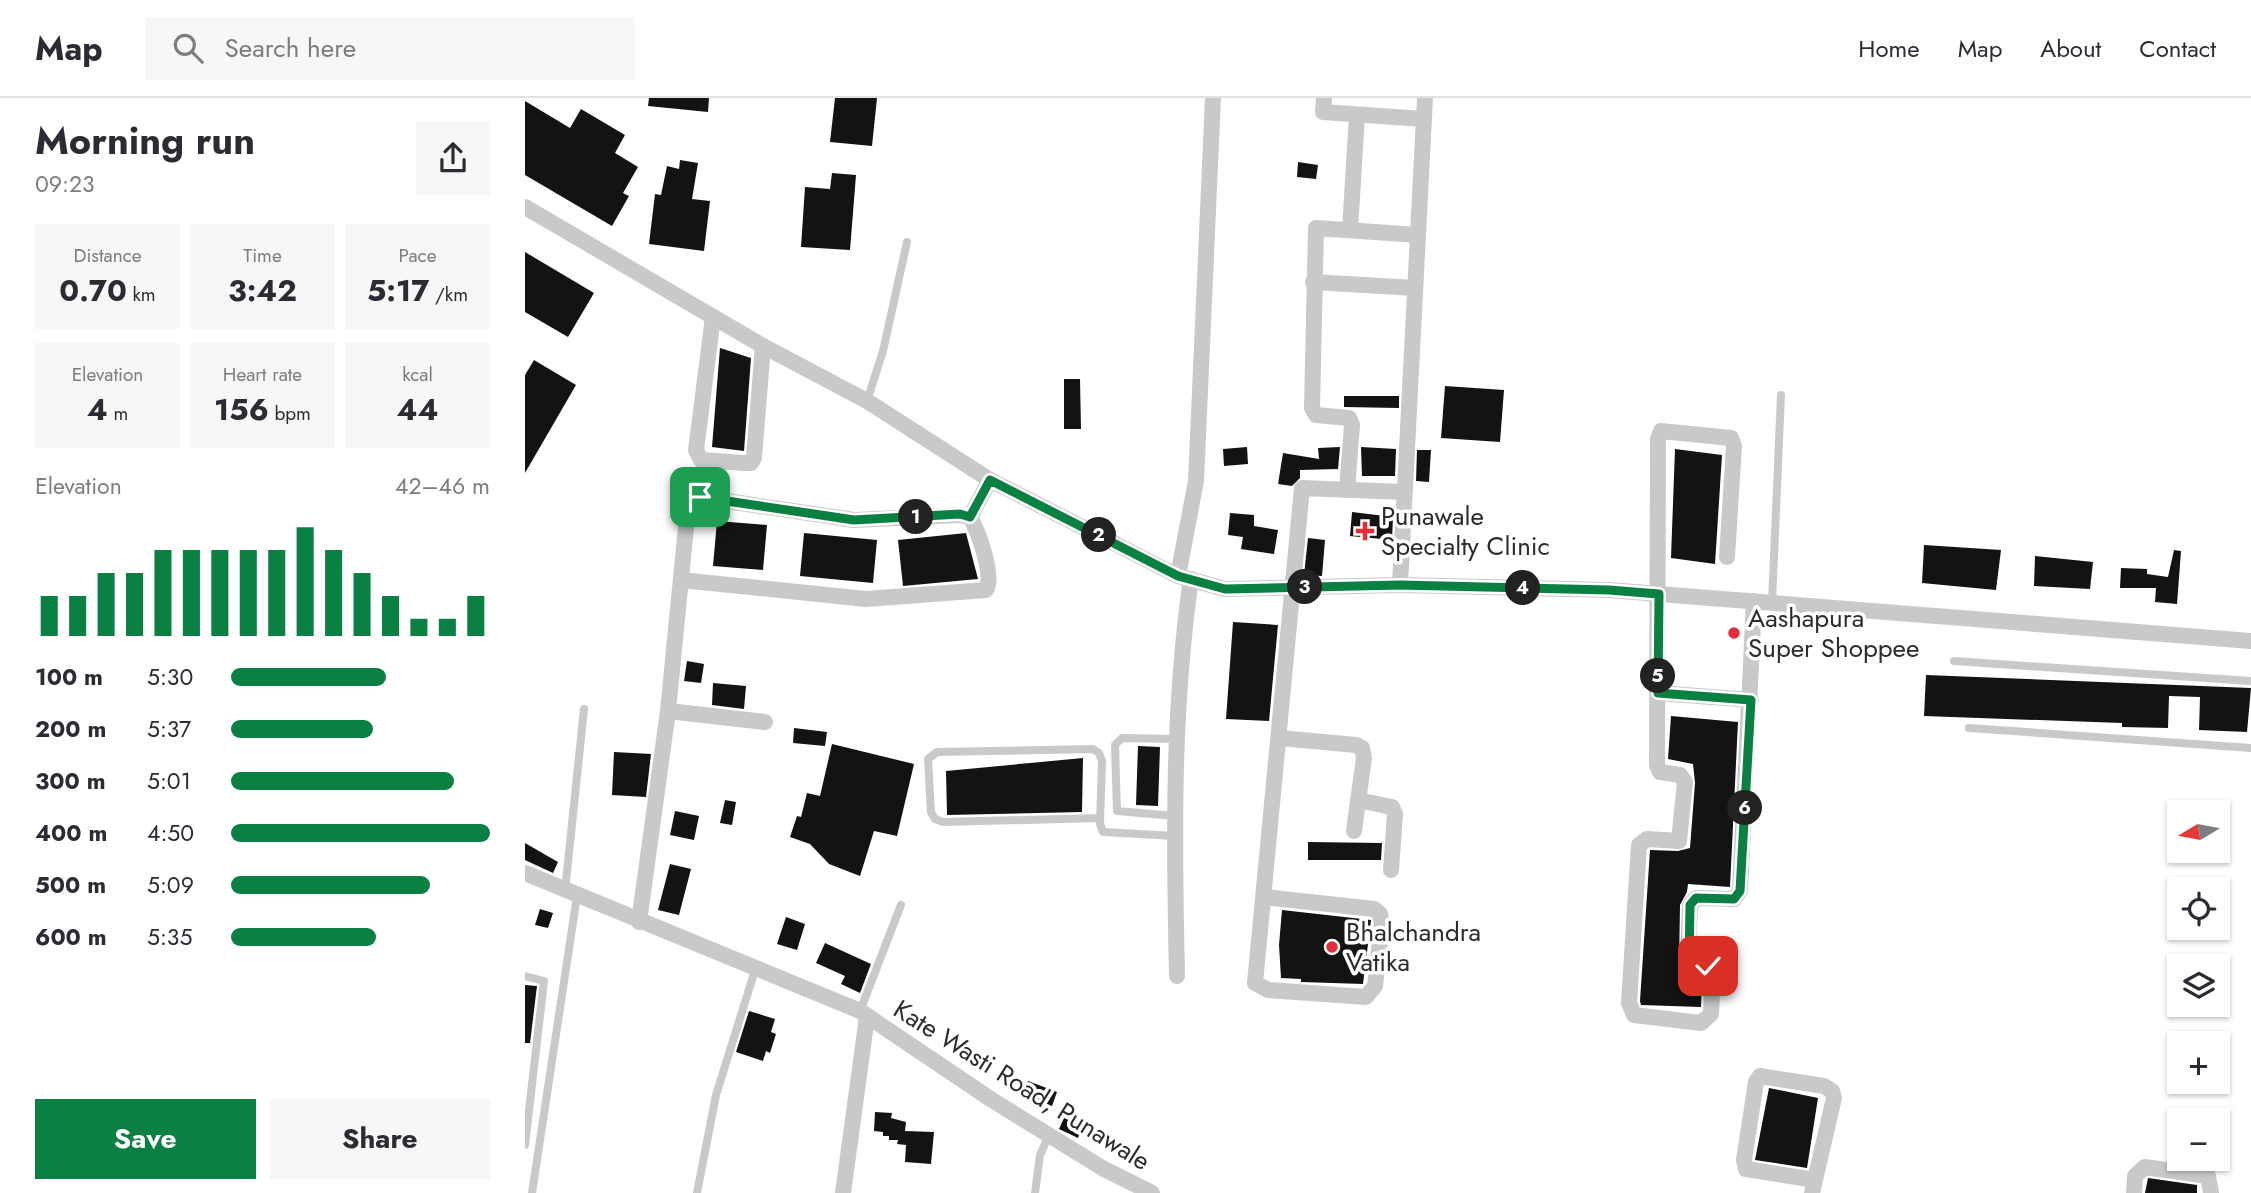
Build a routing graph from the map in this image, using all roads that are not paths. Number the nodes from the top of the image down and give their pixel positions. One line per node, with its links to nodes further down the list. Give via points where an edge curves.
1 (1213, 98): 22 (street, via 1196,481)
2 (1324, 98): 4 (street, via 1323,113)
3 (1425, 98): 5 (street)
4 (1357, 115): 5 (street); 7 (street)
5 (1423, 119): 8 (street)
6 (525, 207): 12 (street)
7 (1350, 230): 8 (street); 10 (street, via 1316,228)
8 (1418, 235): 11 (street)
9 (907, 242): 15 (lane)
10 (1313, 282): 11 (street); 18 (street, via 1312,408 1316,415 1349,418)
11 (1415, 288): 19 (street)
12 (713, 317): 13 (street); 13 (street, via 696,450 702,460 751,463 754,458)
13 (763, 346): 15 (street)
14 (1781, 395): 28 (lane)
15 (867, 401): 17 (street)
16 (691, 476): 23 (street)
17 (990, 480): 20 (street); 22 (street)
18 (1347, 489): 19 (street); 25 (street, via 1302,488)
19 (1404, 492): 24 (street)
20 (970, 517): 23 (street, via 854,520 700,497 695,502); 23 (street, via 985,559 986,590 866,599)
21 (1727, 557): 26 (street, via 1731,438 1661,431)
22 (1184, 577): 25 (street, via 1225,589); 39 (street)
23 (684, 580): 35 (street)
24 (1400, 585): 25 (street); 26 (street)
25 (1295, 588): 38 (street)
26 (1659, 594): 27 (street); 32 (street)
27 (1755, 601): 28 (street); 33 (street)
28 (1772, 603): 29 (street)
29 (2251, 641)
30 (1954, 661): 31 (lane)
31 (2251, 681)
32 (1658, 693): 33 (street); 33 (street, via 1658,769 1680,775 1685,782 1680,837 1677,841 1647,839 1639,845 1629,1003 1634,1015 1701,1023 1711,1014 1713,972 1708,966 1689,964 1690,905 1696,898 1734,899 1740,891)
33 (1751, 700)
34 (584, 709): 48 (lane)
35 (668, 710): 36 (street); 51 (street)
36 (765, 722)
37 (1969, 728): 40 (lane)
38 (1280, 738): 41 (street, via 1361,748 1364,758); 49 (street)
39 (1178, 739): 42 (street); 42 (lane, via 1122,738 1115,745 1117,811)
40 (2251, 748)
41 (1358, 800): 44 (street); 46 (street, via 1392,807)
42 (1175, 816): 45 (street)
43 (1100, 818): 43 (lane, via 943,822 931,812 928,759 937,752 1093,749 1102,761); 45 (lane, via 1103,832 1110,834)
44 (1354, 831)
45 (1174, 836): 54 (street)
46 (1391, 870)
47 (525, 873): 48 (street, Kate Wasti Road, Punawale)
48 (571, 894): 51 (street, Kate Wasti Road, Punawale); 57 (lane)
49 (1264, 897): 49 (street, via 1255,983 1260,988 1366,997 1370,993 1375,986 1382,923 1374,909)
50 (901, 905): 55 (lane)
51 (639, 922): 52 (street, Kate Wasti Road, Punawale)
52 (756, 967): 55 (street, Kate Wasti Road, Punawale); 62 (lane, via 716,1095)
53 (525, 976): 56 (lane, via 544,981)
54 (1177, 976)
55 (864, 1014): 58 (street, Kate Wasti Road, Punawale); 63 (street)
56 (535, 1071): 57 (lane); 59 (lane)
57 (549, 1073): 61 (lane)
58 (1049, 1135): 64 (lane, via 1040,1155); 65 (street, Kate Wasti Road, Punawale)
59 (525, 1145)
60 (1814, 1187): 60 (street, via 1832,1091 1760,1076 1746,1169)
61 (532, 1193)
62 (697, 1193)
63 (843, 1193)
64 (1035, 1193)
65 (1152, 1193)
66 (2134, 1193): 67 (street, via 2135,1176 2145,1167 2208,1176)
67 (2211, 1193)

